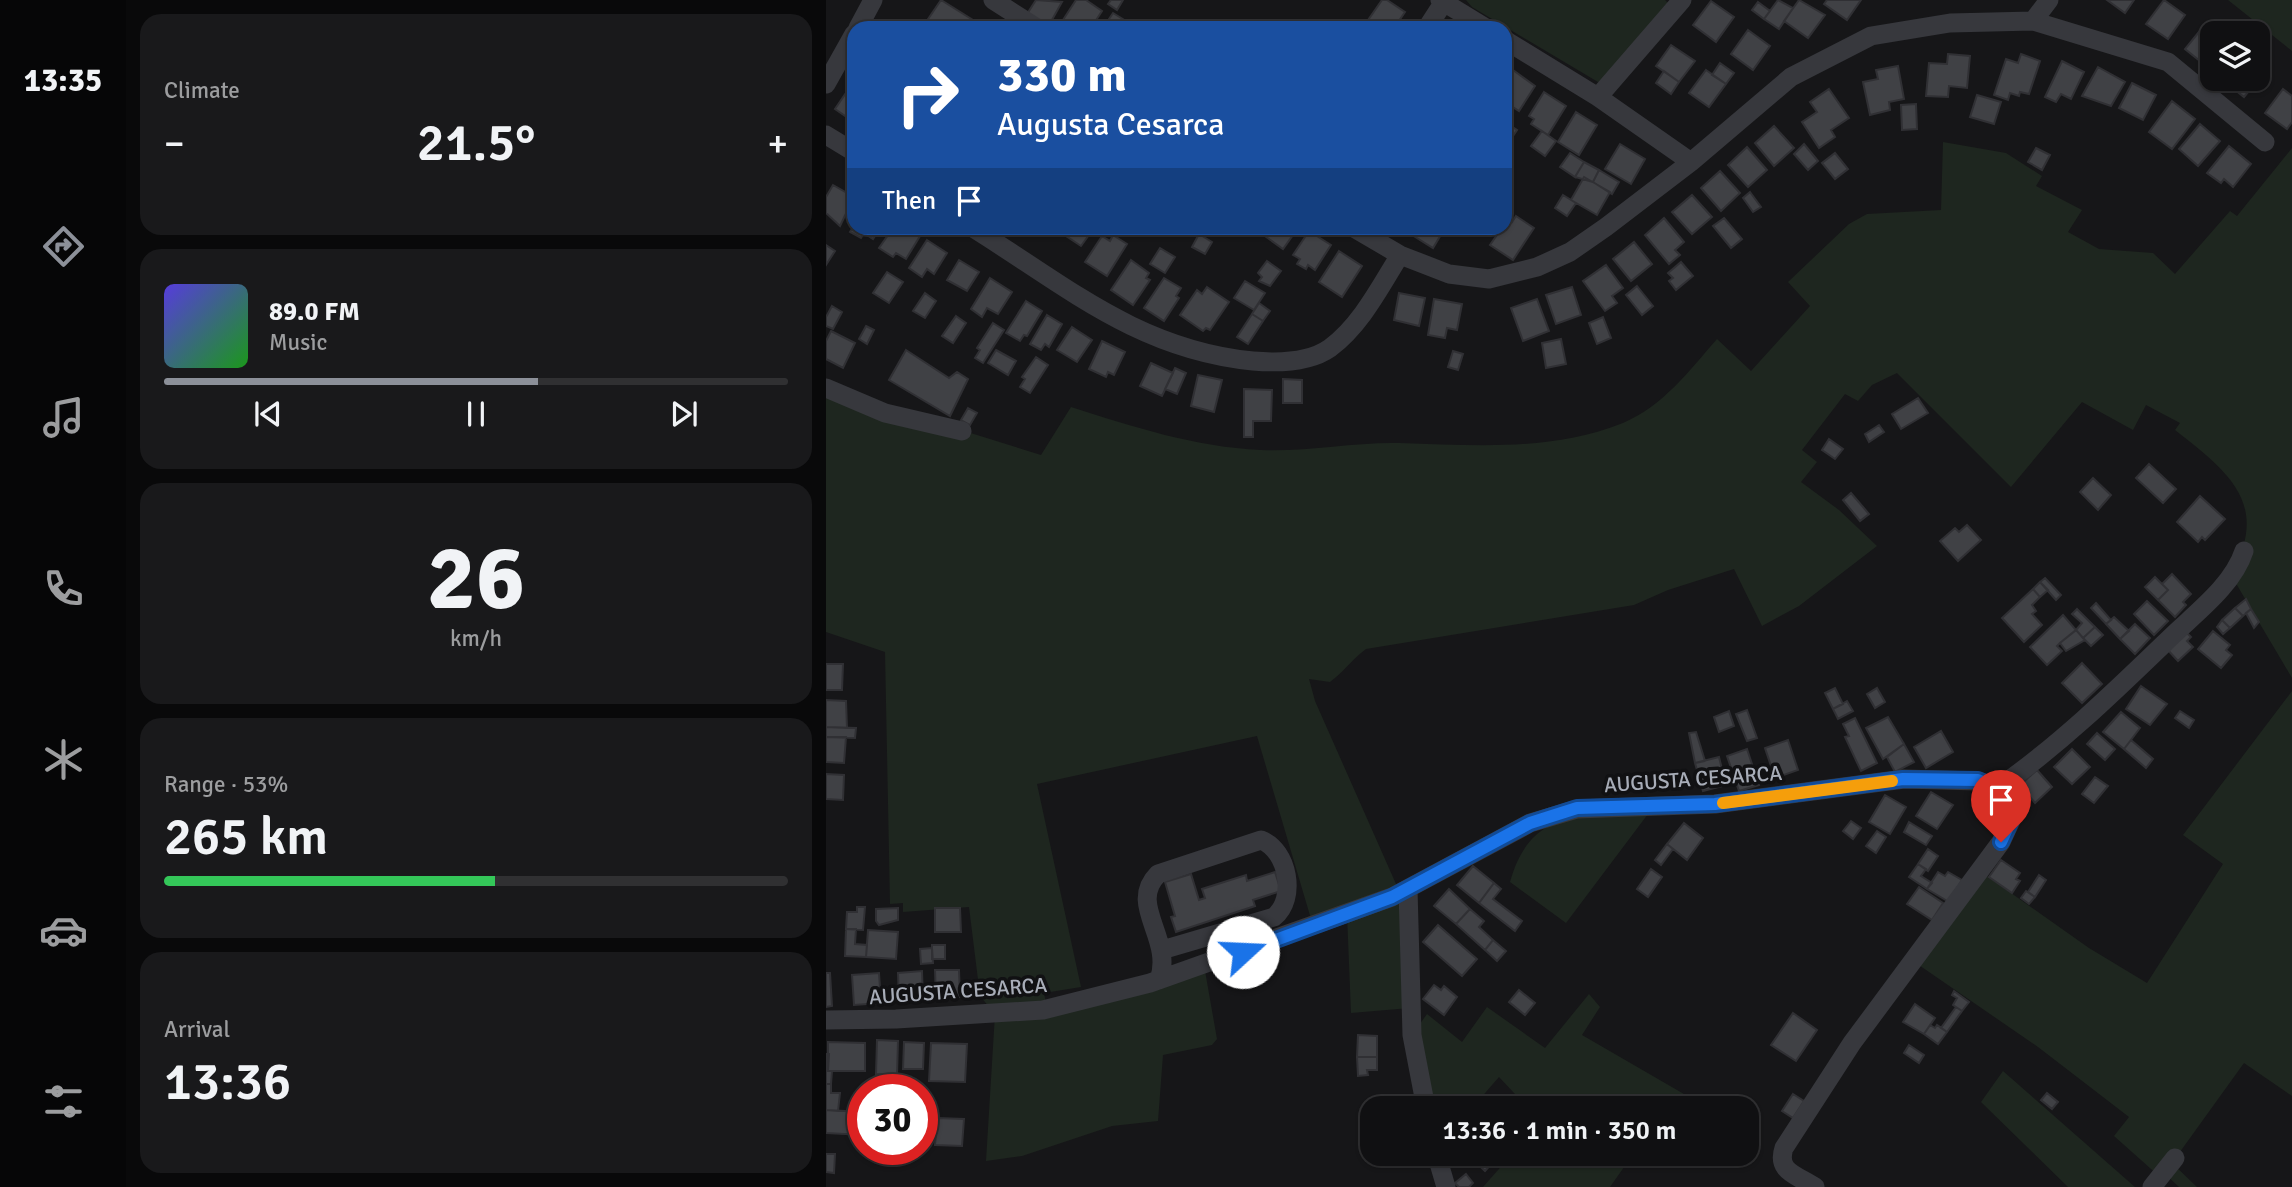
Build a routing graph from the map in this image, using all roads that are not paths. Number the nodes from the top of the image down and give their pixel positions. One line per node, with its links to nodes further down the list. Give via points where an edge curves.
1 (873, 0): 6 (street)
2 (993, 0): 7 (street)
3 (1682, 0): 14 (street)
4 (2049, 0): 10 (street)
5 (1443, 1): 8 (street); 9 (street)
6 (862, 21)
7 (1026, 21)
8 (1431, 21)
9 (1475, 21)
10 (2033, 21): 16 (street, via 2168,62); 18 (street, via 1950,23 1871,36 1791,77)
11 (1512, 44): 14 (street)
12 (847, 46): 13 (street)
13 (826, 84)
14 (1598, 97): 18 (street)
15 (826, 135): 17 (street)
16 (2265, 142)
17 (847, 148)
18 (1691, 162): 21 (street, via 1570,252 1537,267 1489,279 1470,278)
19 (984, 235): 21 (street, via 1156,340 1202,353 1272,363 1328,349 1362,316)
20 (1366, 235): 21 (street)
21 (1400, 255)
22 (826, 388): 23 (street, via 885,413)
23 (962, 431)
24 (2244, 551): 25 (street, via 2234,572 2198,611 2098,708)
25 (1998, 788): 26 (street, AUGUSTA CESARCA, via 1978,780 1903,779 1715,804 1577,808 1530,823); 34 (street, via 2014,803 2001,842 1852,1043 1784,1149 1782,1167)
26 (1408, 889): 28 (street, AUGUSTA CESARCA); 30 (street, via 1412,1035)
27 (1162, 950): 27 (street, via 1145,897 1147,886 1158,874 1261,840 1271,846 1284,869 1288,893 1281,911 1274,917); 28 (street)
28 (1159, 980): 29 (street, AUGUSTA CESARCA, via 1042,1010)
29 (826, 1020)
30 (1424, 1096)
31 (2175, 1158): 35 (street)
32 (1440, 1166): 33 (street)
33 (1446, 1187)
34 (1815, 1187)
35 (2152, 1187)

